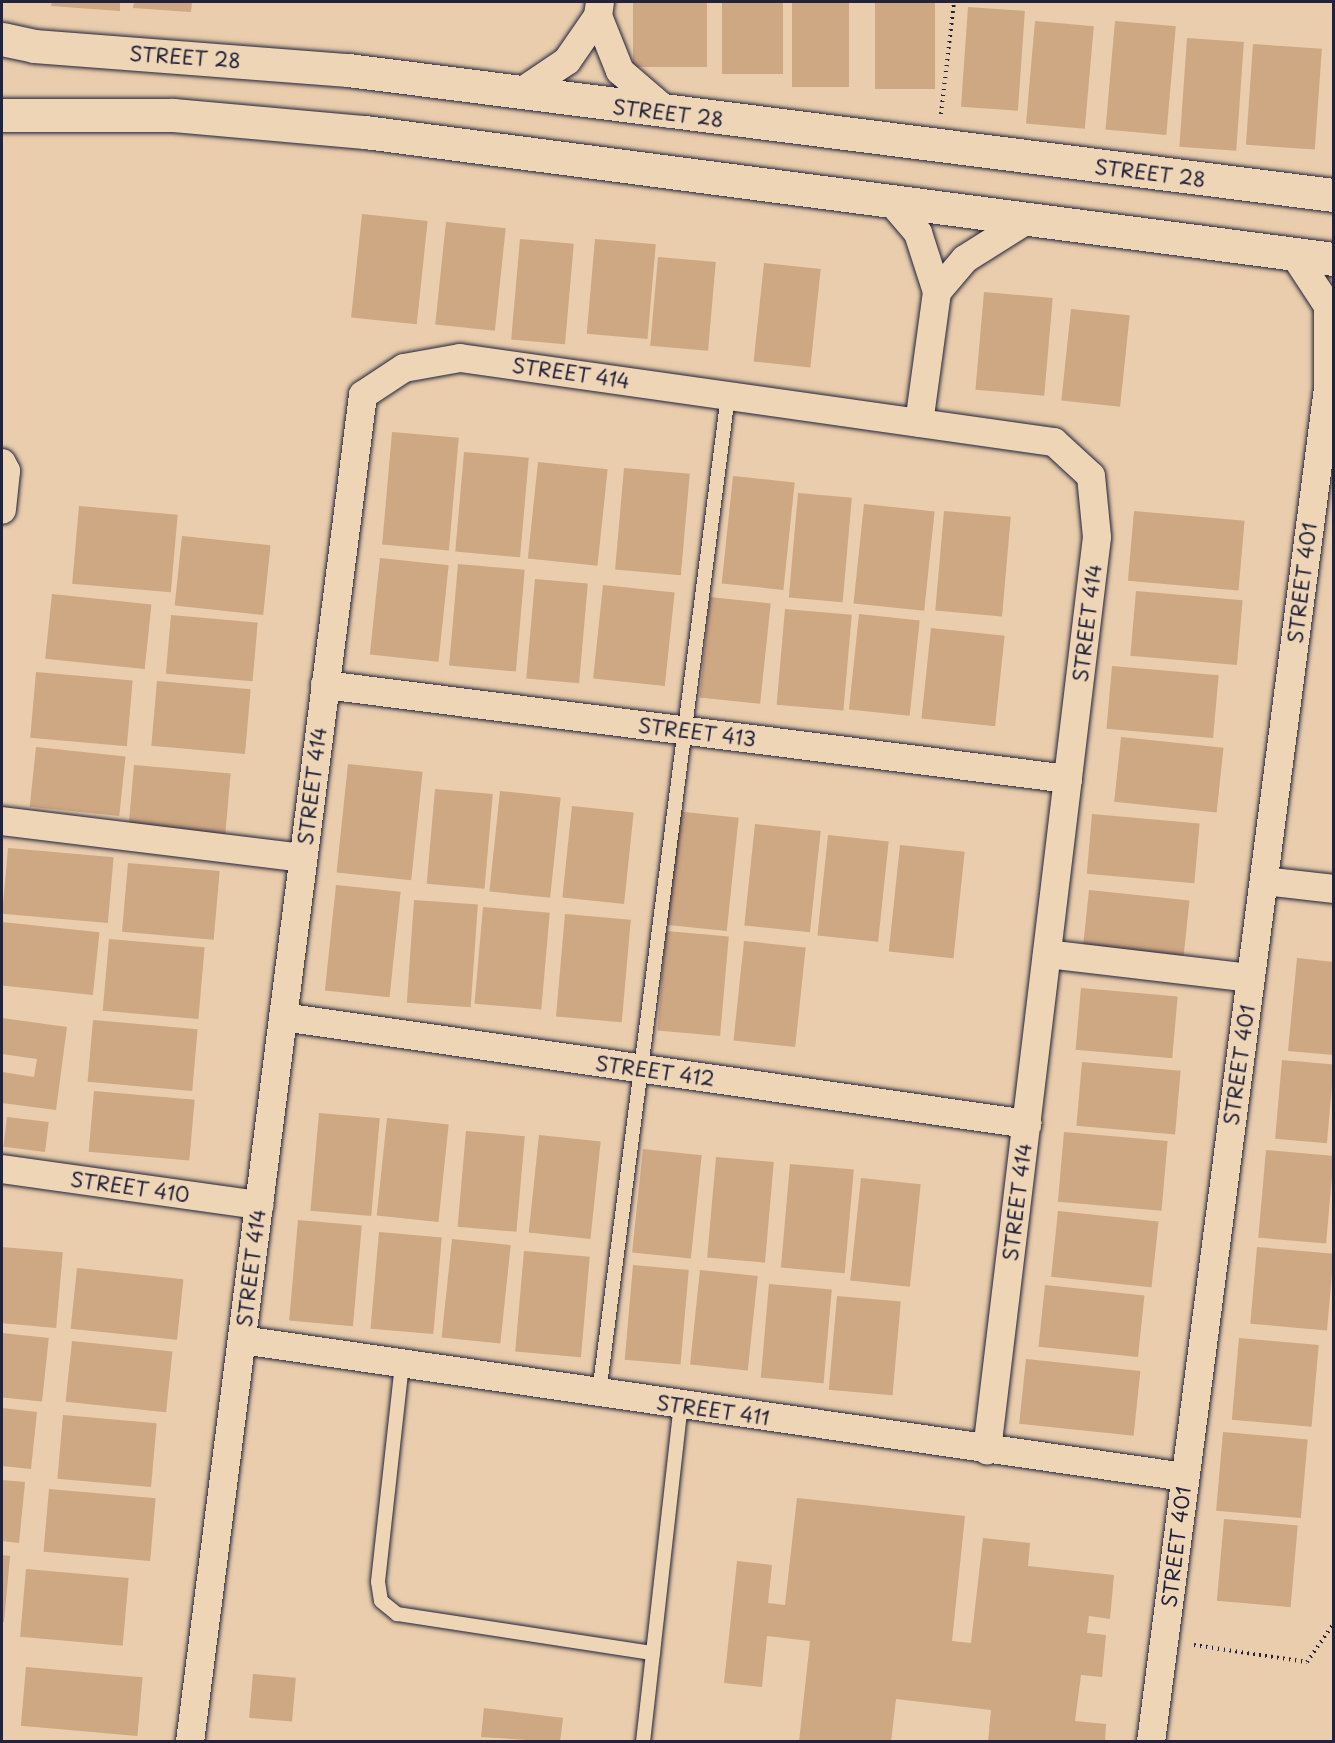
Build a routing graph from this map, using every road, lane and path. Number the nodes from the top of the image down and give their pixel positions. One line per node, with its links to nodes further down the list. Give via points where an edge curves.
1 (954, 2): 7 (path)
2 (599, 9): 4 (street, via 567,61); 5 (street, via 620,71)
3 (2, 39): 4 (street, STREET 28, via 34,46 348,70)
4 (518, 94): 5 (street, STREET 28)
5 (670, 114): 7 (street, STREET 28)
6 (2, 115): 9 (street, via 173,115 365,132)
7 (937, 147): 8 (street, STREET 28)
8 (1334, 195)
9 (889, 199): 10 (street); 13 (street, via 918,233)
10 (1030, 218): 11 (street); 13 (street, via 965,259)
11 (1295, 256): 12 (street); 14 (street, STREET 401, via 1328,306)
12 (1334, 259)
13 (937, 292): 16 (street)
14 (1331, 383): 24 (street, STREET 401)
15 (728, 396): 16 (street, STREET 414); 19 (street, STREET 414, via 460,357 404,368 363,395); 20 (lane)
16 (919, 423): 21 (street, STREET 414, via 1054,442 1091,476 1097,537)
17 (2, 463): 18 (street, via 6,471)
18 (2, 510)
19 (325, 685): 20 (street, STREET 413); 23 (street, STREET 414)
20 (685, 731): 21 (street, STREET 413); 29 (lane)
21 (1068, 779): 26 (street, STREET 414)
22 (2, 821): 23 (street)
23 (303, 858): 28 (street, STREET 414)
24 (1264, 881): 25 (street); 27 (street, STREET 401)
25 (1334, 890)
26 (1047, 954): 27 (street); 30 (street, STREET 414)
27 (1251, 978): 38 (street, STREET 401)
28 (283, 1017): 29 (street, STREET 412); 32 (street, STREET 414)
29 (641, 1069): 30 (street, STREET 412); 35 (lane)
30 (1027, 1124): 37 (street, STREET 414)
31 (2, 1169): 32 (street, STREET 410)
32 (259, 1205): 33 (street, STREET 414)
33 (242, 1340): 34 (street, STREET 411); 42 (street, STREET 414)
34 (402, 1364): 35 (street, STREET 411); 41 (lane, via 378,1582 381,1601 397,1614)
35 (599, 1393): 36 (street, STREET 411)
36 (681, 1405): 37 (street, STREET 411); 41 (lane)
37 (987, 1450): 38 (street, STREET 411)
38 (1185, 1477): 40 (street, STREET 401)
39 (1334, 1623): 40 (path, via 1307,1662)
40 (1164, 1641): 44 (street, STREET 401)
41 (653, 1653): 43 (lane)
42 (190, 1742)
43 (643, 1742)
44 (1151, 1742)

